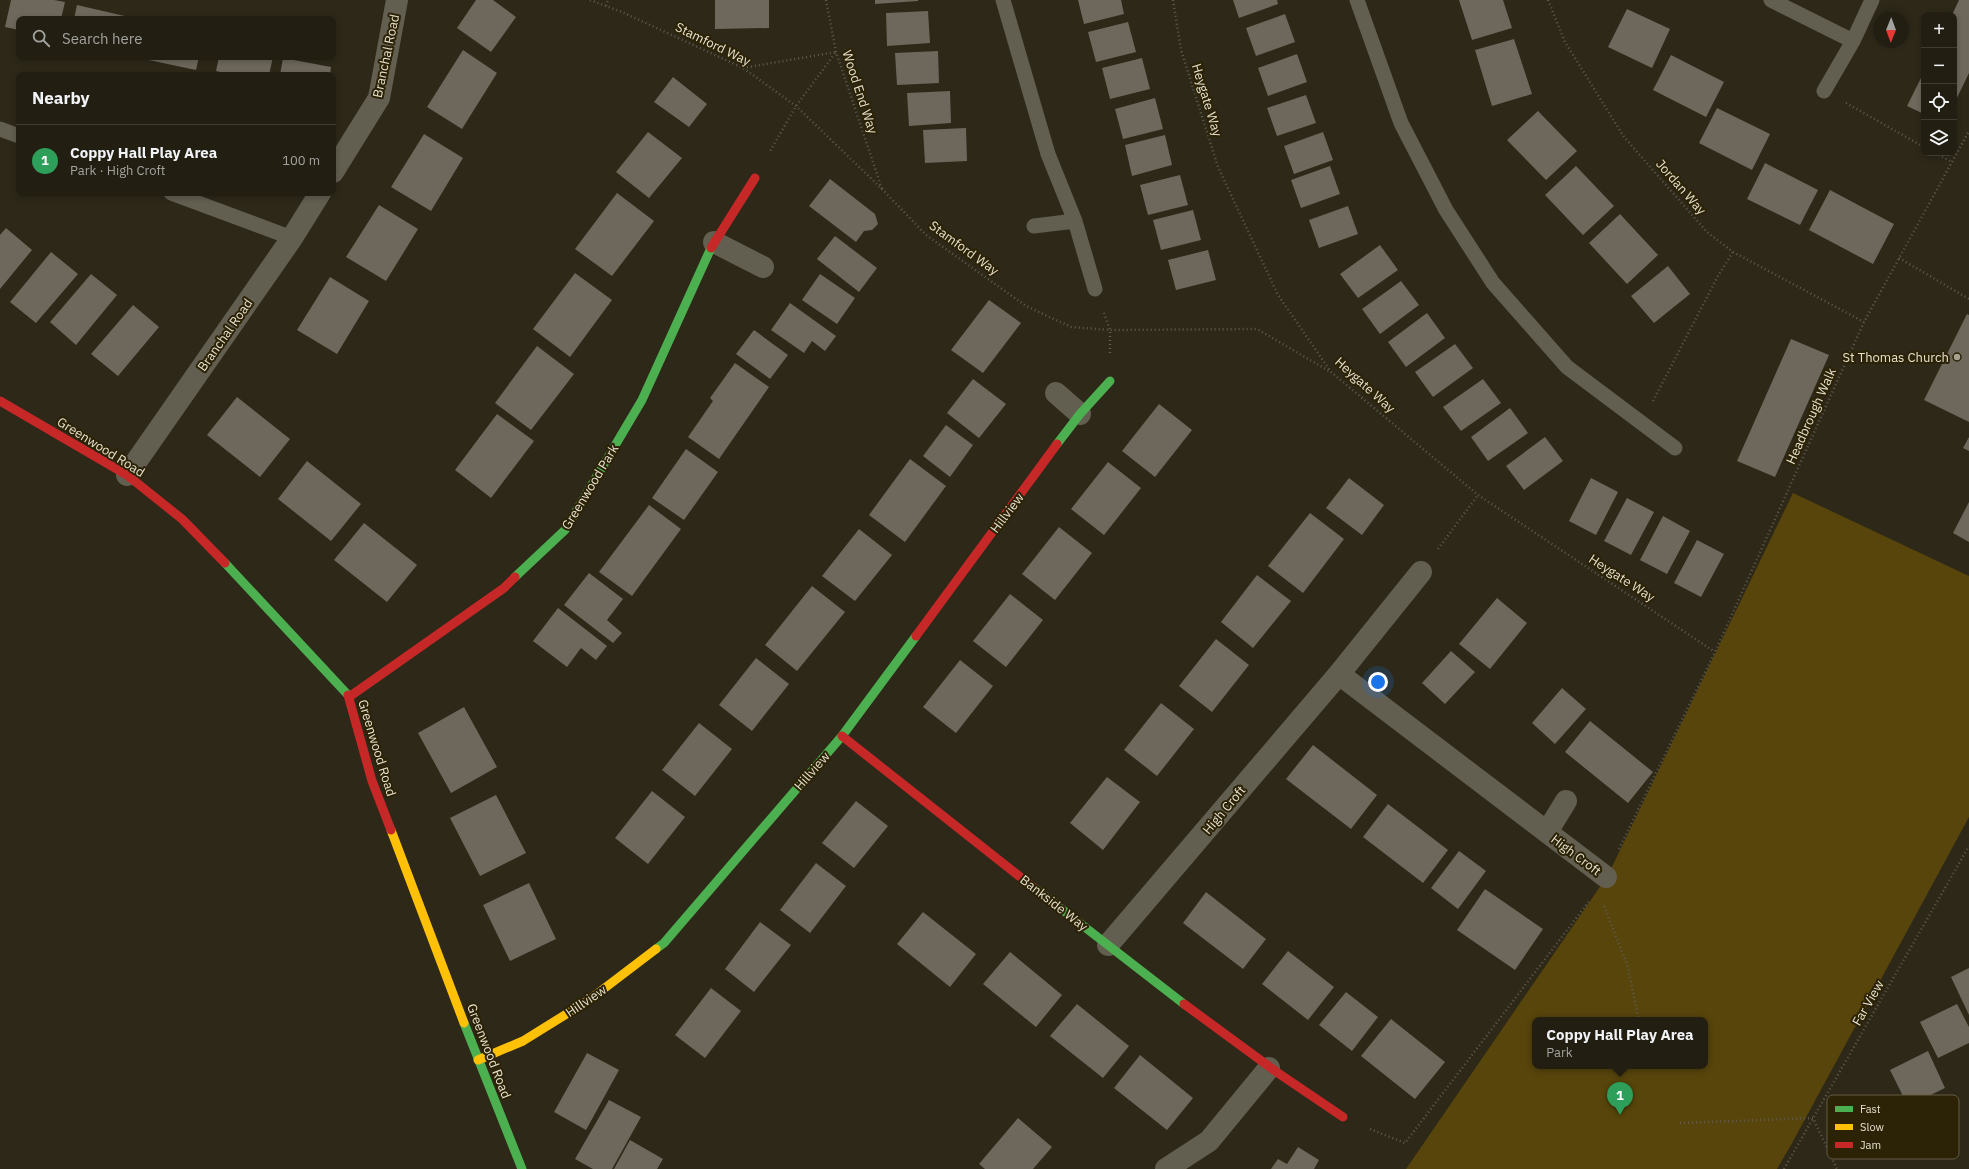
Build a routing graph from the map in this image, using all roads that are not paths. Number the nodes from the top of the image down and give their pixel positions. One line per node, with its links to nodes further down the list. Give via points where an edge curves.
1 (397, 0): 10 (street, Branchal Road, via 379,98)
2 (1003, 0): 14 (lane, via 1048,154)
3 (1357, 0): 24 (lane, via 1401,123 1446,210 1494,283 1567,367)
4 (1771, 0): 6 (lane)
5 (1872, 0): 6 (lane)
6 (1853, 41): 7 (lane)
7 (1824, 91)
8 (0, 129): 9 (lane)
9 (16, 135)
10 (336, 167)
11 (755, 178): 17 (street, Greenwood Park)
12 (179, 196): 16 (lane)
13 (318, 196): 16 (street, Branchal Road)
14 (1075, 221): 15 (lane); 19 (lane)
15 (1034, 226)
16 (292, 238): 25 (street, Branchal Road)
17 (714, 242): 18 (street); 28 (street, Greenwood Park, via 642,400 566,530 504,588)
18 (763, 267)
19 (1095, 289)
20 (1110, 381): 23 (street, Hillview)
21 (1056, 393): 23 (street)
22 (0, 402): 25 (street, Greenwood Road)
23 (1080, 414): 29 (street, Hillview)
24 (1675, 448)
25 (127, 475): 28 (street, Greenwood Road, via 182,519)
26 (1421, 572): 27 (street, High Croft)
27 (1339, 674): 31 (street, High Croft); 33 (street, High Croft)
28 (349, 697): 34 (street, Greenwood Road, via 372,781)
29 (842, 736): 33 (street, Bankside Way); 34 (street, Hillview, via 664,943 589,1000 523,1041)
30 (1566, 801): 31 (street, High Croft)
31 (1547, 832): 32 (street, High Croft)
32 (1602, 883)
33 (1108, 945): 35 (street, Bankside Way)
34 (478, 1060): 37 (street, Greenwood Road)
35 (1269, 1068): 36 (street, Bankside Way); 38 (street, via 1209,1141)
36 (1343, 1117)
37 (522, 1169)
38 (1166, 1169)

